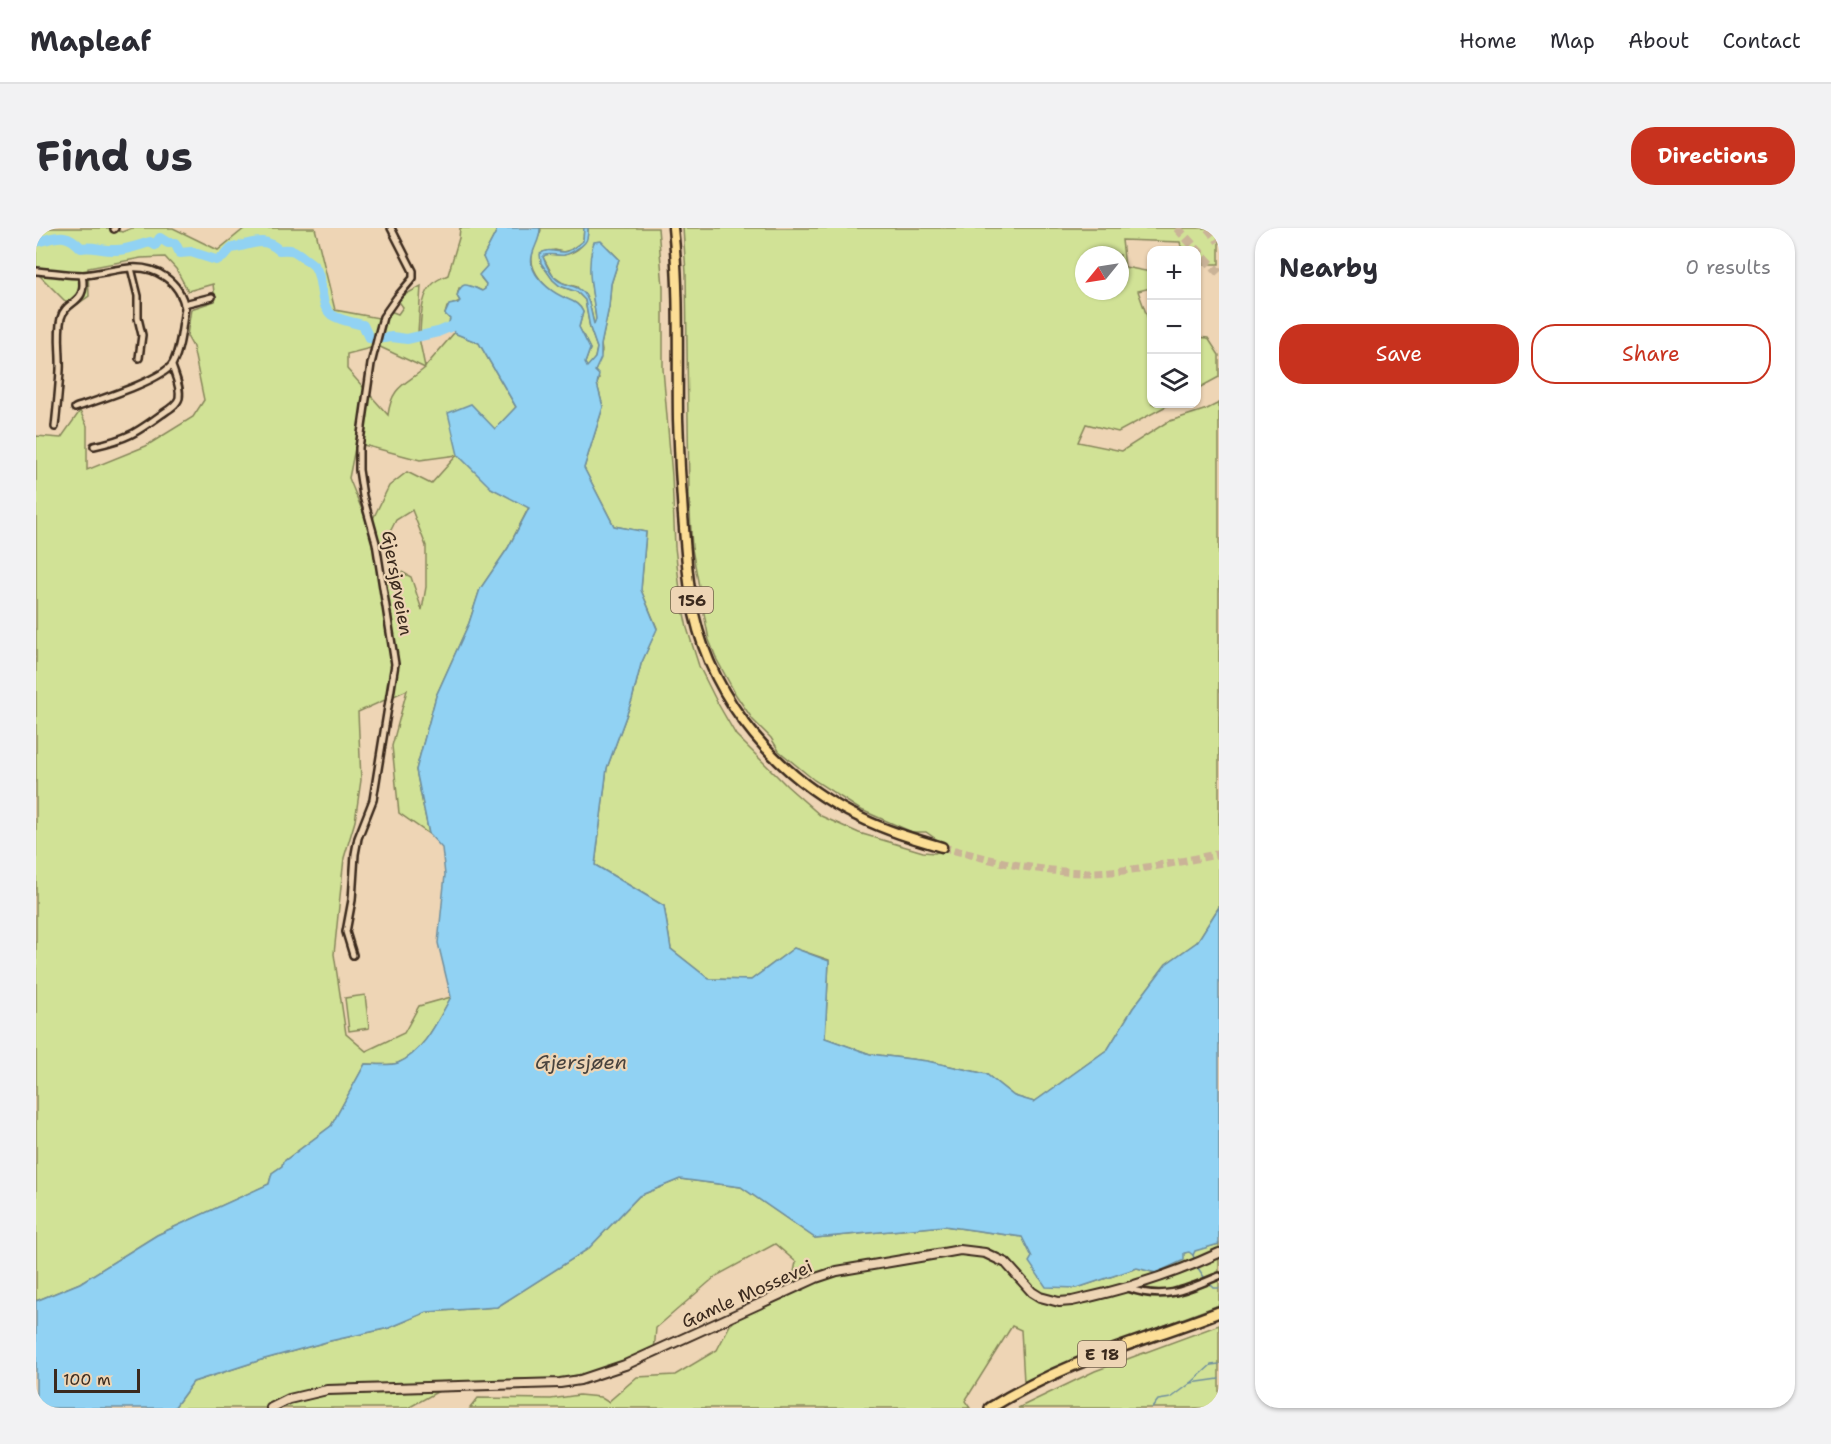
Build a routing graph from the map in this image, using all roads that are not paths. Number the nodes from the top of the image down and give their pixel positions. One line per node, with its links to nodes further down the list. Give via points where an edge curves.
1 (391, 228): 14 (street, Gjersjøveien, via 413,278 389,307 377,338 359,470 376,543 395,663 373,800 355,854 346,932)
2 (673, 228): 13 (main road, 156, via 686,549 695,615 712,664 745,723 799,780 863,820)
3 (131, 268): 5 (street); 7 (street, via 147,269 170,279); 8 (street, via 138,296)
4 (36, 271): 5 (street)
5 (82, 275): 11 (street, via 83,291 62,318)
6 (213, 297): 7 (street)
7 (184, 304): 9 (street, via 179,348)
8 (140, 358)
9 (172, 366): 10 (street, via 145,382); 12 (street, via 179,398 173,406 133,435)
10 (75, 408)
11 (56, 427)
12 (94, 446)
13 (942, 847)
14 (353, 955)
15 (1219, 1253): 17 (main road, Gamle Mossevei, via 1182,1270)
16 (1219, 1276): 17 (street, via 1163,1295)
17 (1127, 1287): 20 (main road, Gamle Mossevei, via 1072,1302 1048,1300 1032,1292 998,1258 973,1251 949,1252 837,1271 625,1365 580,1380 327,1390 289,1399)
18 (1219, 1312): 21 (highway, E 18, via 1098,1355)
19 (1219, 1317): 22 (highway, E 18, via 1069,1372)
20 (271, 1408)
21 (990, 1408)
22 (999, 1408)

